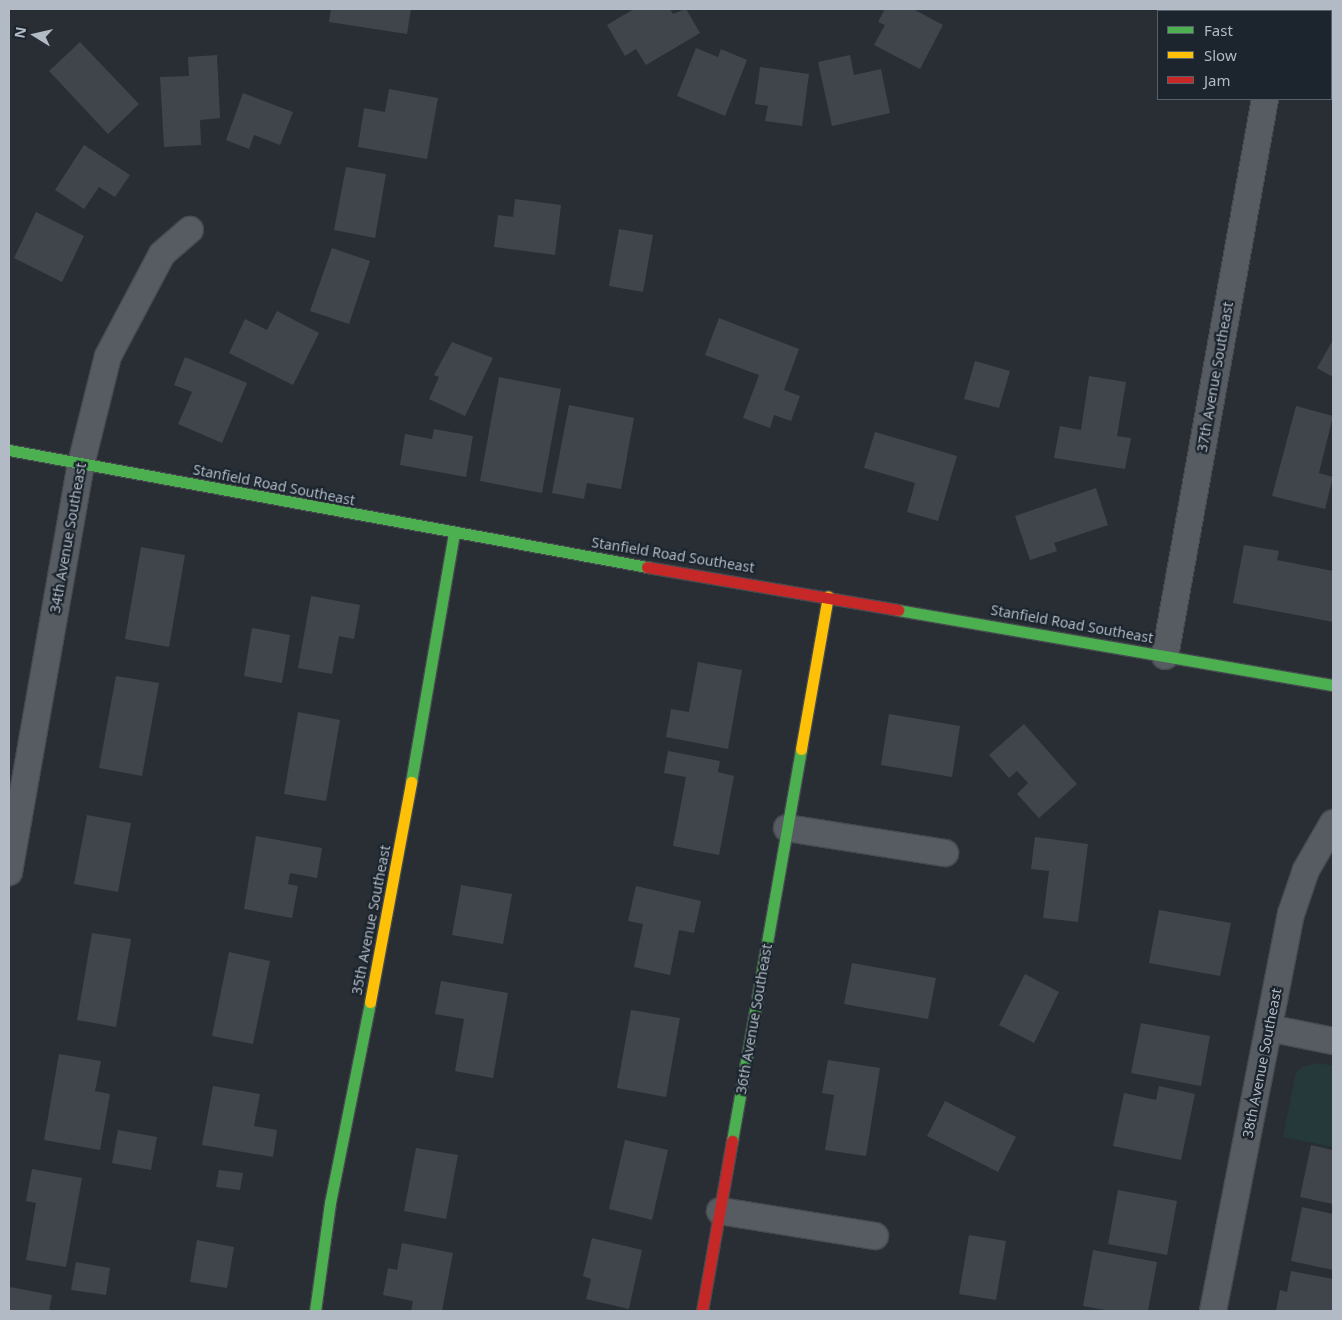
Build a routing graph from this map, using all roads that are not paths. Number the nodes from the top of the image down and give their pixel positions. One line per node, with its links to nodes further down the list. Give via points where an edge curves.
1 (1265, 100): 7 (street, 37th Avenue Southeast)
2 (190, 230): 4 (street, 34th Avenue Southeast, via 162,254 108,356)
3 (9, 450): 4 (street, Stanfield Road Southeast)
4 (82, 464): 5 (street, Stanfield Road Southeast); 12 (street, 34th Avenue Southeast)
5 (454, 534): 6 (street, Stanfield Road Southeast); 17 (street, 35th Avenue Southeast, via 400,848 330,1203)
6 (828, 596): 7 (street, Stanfield Road Southeast); 10 (street, 36th Avenue Southeast)
7 (1165, 656): 8 (street, Stanfield Road Southeast)
8 (1333, 685)
9 (1333, 823): 13 (street, 38th Avenue Southeast, via 1318,847 1298,892)
10 (787, 828): 11 (street); 15 (street, 36th Avenue Southeast)
11 (945, 853)
12 (9, 872)
13 (1269, 1028): 14 (street); 19 (street, 38th Avenue Southeast)
14 (1333, 1041)
15 (720, 1210): 16 (street); 18 (street, 36th Avenue Southeast)
16 (875, 1236)
17 (315, 1311)
18 (702, 1311)
19 (1213, 1311)

